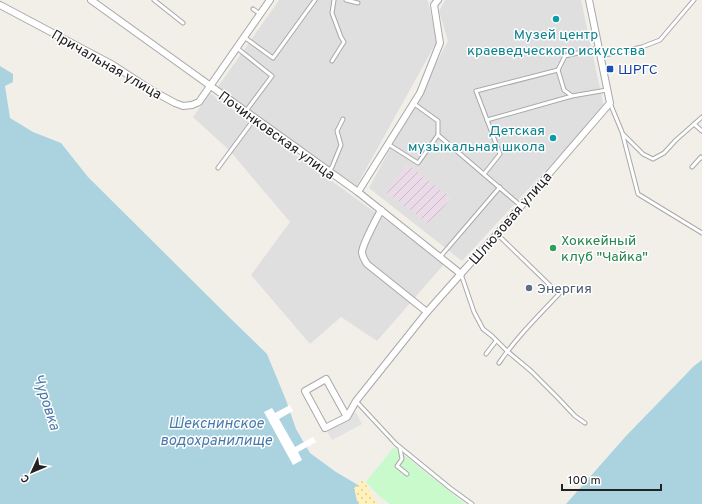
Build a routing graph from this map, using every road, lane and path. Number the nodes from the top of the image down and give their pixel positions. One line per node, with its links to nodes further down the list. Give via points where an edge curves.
1 (91, 0): 21 (street, Починковская улица)
2 (154, 0): 14 (lane)
3 (270, 0): 13 (street, Причальная улица)
4 (315, 0): 15 (lane, via 273,58)
5 (334, 0): 19 (lane, via 332,13 344,42)
6 (346, 0): 10 (lane)
7 (438, 0): 24 (street, via 434,5 440,43 420,93)
8 (589, 0): 17 (street)
9 (694, 0): 18 (lane, via 660,40 642,47)
10 (358, 3)
11 (0, 4): 21 (street, Причальная улица, via 113,65 175,103 184,106 199,102)
12 (253, 9): 13 (lane)
13 (260, 14): 15 (street, Причальная улица)
14 (183, 23)
15 (244, 37): 16 (street, Причальная улица)
16 (236, 48): 21 (street, Причальная улица); 26 (lane, via 272,76)
17 (599, 48): 18 (street); 20 (lane, via 565,56)
18 (600, 56): 22 (street)
19 (332, 61)
20 (558, 70): 23 (lane, via 564,90); 30 (lane, via 476,91)
21 (210, 86): 26 (street, Починковская улица)
22 (608, 90): 23 (lane); 25 (street)
23 (572, 96): 30 (lane)
24 (413, 103): 34 (lane, via 438,121); 35 (street)
25 (610, 103): 33 (lane); 43 (street, Шлюзовая улица)
26 (246, 111): 28 (street, Починковская улица)
27 (702, 117): 31 (lane)
28 (255, 118): 38 (lane); 39 (street, Починковская улица)
29 (343, 119): 39 (lane, via 337,131 341,145)
30 (487, 120): 40 (lane, via 500,154)
31 (694, 124): 32 (lane); 33 (lane, via 664,153 653,159 643,154)
32 (702, 131)
33 (622, 132): 45 (lane, via 638,194)
34 (438, 135): 35 (lane, via 418,163); 40 (lane)
35 (388, 144): 42 (street)
36 (702, 157): 37 (lane)
37 (692, 167)
38 (218, 168)
39 (329, 171): 42 (street, Починковская улица)
40 (484, 174): 41 (lane)
41 (500, 187): 43 (lane); 47 (lane)
42 (358, 192): 44 (street, Починковская улица)
43 (521, 206): 46 (street, Шлюзовая улица)
44 (381, 210): 47 (street, Починковская улица); 49 (street, via 365,243 362,257 367,264)
45 (702, 233)
46 (497, 234): 48 (street, Шлюзовая улица); 51 (lane, via 560,294)
47 (440, 257): 48 (street, Починковская улица)
48 (461, 274): 49 (street, Шлюзовая улица); 50 (lane, via 474,312 483,329)
49 (427, 312): 54 (street, Шлюзовая улица)
50 (496, 341): 51 (lane); 52 (lane)
51 (507, 351): 53 (lane); 56 (lane)
52 (486, 354)
53 (499, 363)
54 (356, 401): 55 (street, Шлюзовая улица); 57 (lane)
55 (347, 416): 55 (street, via 325,428 305,391 326,378)
56 (585, 424)
57 (400, 448): 58 (lane, via 402,459 397,466); 59 (lane)
58 (407, 474)
59 (472, 504)

